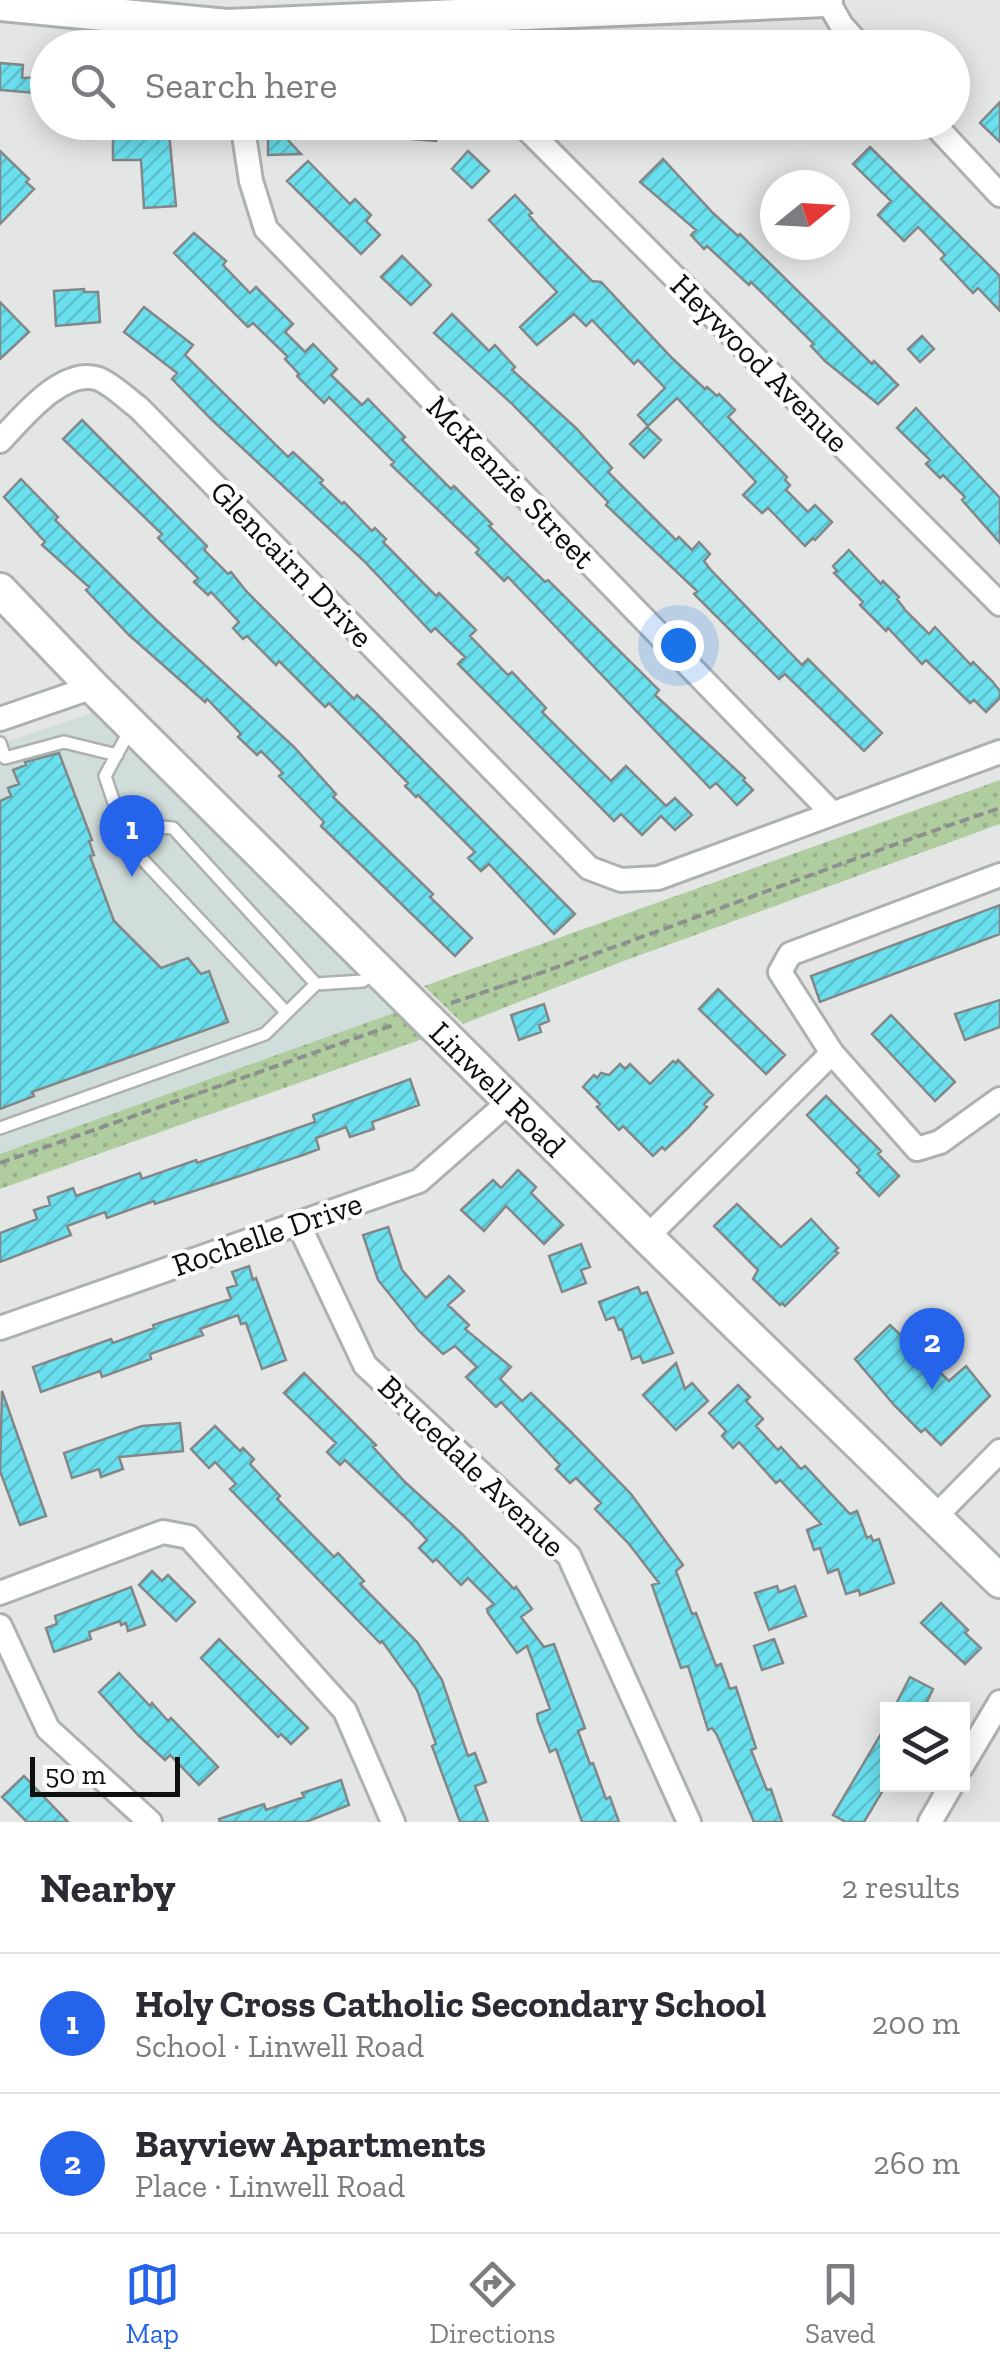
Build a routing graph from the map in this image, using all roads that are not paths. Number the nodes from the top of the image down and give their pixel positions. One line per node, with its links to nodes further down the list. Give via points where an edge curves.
1 (827, 0): 3 (main road); 7 (street)
2 (0, 4): 4 (main road)
3 (485, 14): 5 (main road); 6 (street)
4 (180, 30)
5 (306, 30)
6 (490, 30)
7 (846, 30)
8 (245, 140): 22 (street, McKenzie Street, via 266,229)
9 (538, 140): 14 (street, Heywood Avenue)
10 (949, 140): 11 (street)
11 (1000, 195)
12 (0, 441): 22 (street, Glencairn Drive, via 47,392 83,378 99,380 139,408 589,868 621,880 658,878)
13 (0, 590): 15 (main road, Linwell Road)
14 (1000, 604)
15 (93, 687): 16 (street); 17 (main road, Linwell Road)
16 (0, 720)
17 (132, 726): 20 (lane); 25 (main road, Linwell Road)
18 (0, 743): 21 (lane)
19 (1000, 752): 22 (street, Glencairn Drive)
20 (116, 755): 21 (lane, via 64,742); 23 (lane, via 105,776)
21 (3, 759)
22 (832, 813)
23 (121, 824): 26 (lane, via 173,828); 27 (lane, via 128,844)
24 (1000, 875): 28 (street, via 790,954 780,972)
25 (379, 968): 26 (lane, via 363,981); 30 (main road, Linwell Road)
26 (316, 984): 27 (lane)
27 (286, 1012): 31 (lane, via 265,1034)
28 (832, 1053): 29 (street, via 918,1149 940,1142); 33 (street)
29 (1000, 1099)
30 (511, 1100): 32 (street, Rochelle Drive, via 419,1181); 33 (main road, Linwell Road)
31 (0, 1128)
32 (298, 1224): 34 (street, Rochelle Drive); 45 (street, Brucedale Avenue, via 366,1365 569,1556)
33 (648, 1236): 36 (main road, Linwell Road)
34 (0, 1328)
35 (1000, 1451): 36 (street)
36 (935, 1517): 37 (main road, Linwell Road)
37 (1000, 1580)
38 (0, 1593): 44 (street, via 163,1532 189,1537 345,1711)
39 (0, 1626): 43 (street, via 48,1729)
40 (1000, 1702): 41 (street)
41 (970, 1753)
42 (947, 1792): 46 (street)
43 (150, 1822)
44 (393, 1822)
45 (689, 1822)
46 (930, 1822)

